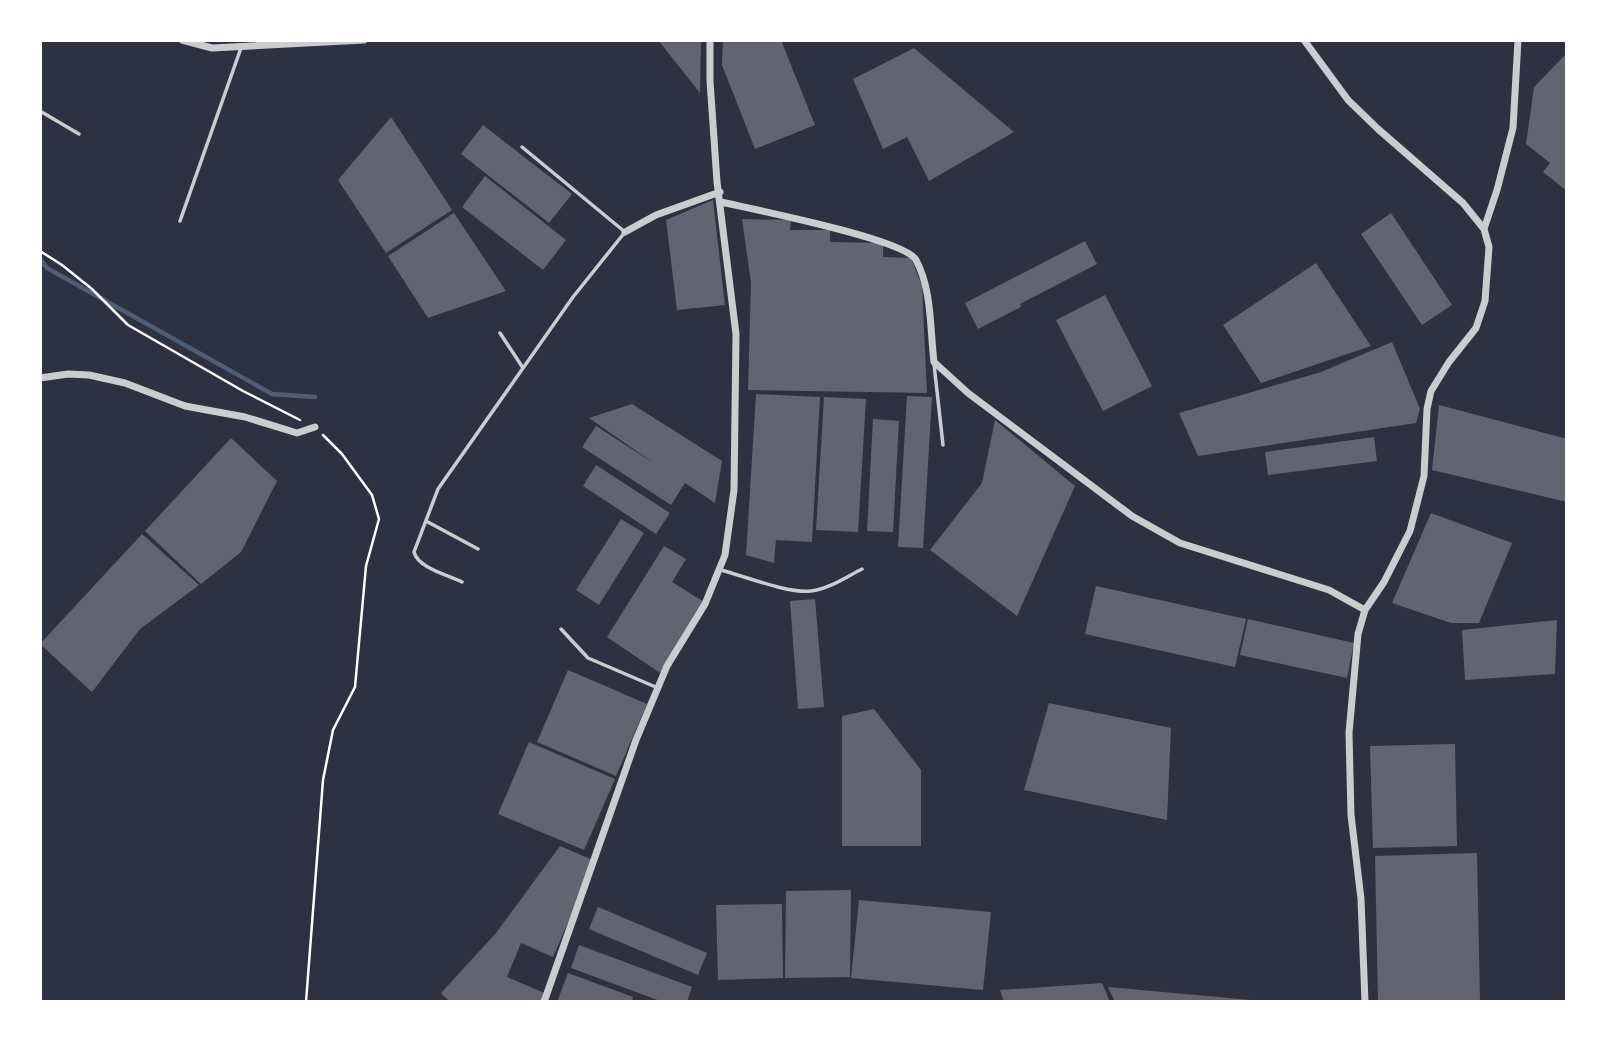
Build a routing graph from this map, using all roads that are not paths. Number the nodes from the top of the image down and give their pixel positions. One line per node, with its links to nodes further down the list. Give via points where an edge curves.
1 (182, 40): 6 (street, via 212,48)
2 (364, 40): 6 (street)
3 (710, 40): 10 (street)
4 (1304, 40): 13 (street, via 1348,100 1463,203)
5 (1518, 40): 13 (street, via 1513,128)
6 (241, 47): 12 (lane)
7 (40, 111): 8 (lane)
8 (79, 134)
9 (522, 146): 14 (lane)
10 (719, 192): 11 (street); 14 (street, via 656,215)
11 (721, 202): 16 (street, via 891,244 916,258 925,286); 24 (street, via 736,334 734,490)
12 (180, 221)
13 (1484, 229): 26 (street, via 1489,247 1485,301 1476,328 1431,391 1424,476 1410,531)
14 (625, 233): 17 (lane)
15 (500, 333): 17 (lane)
16 (934, 362): 20 (lane); 26 (street, via 968,393 1132,516 1180,543 1329,590)
17 (523, 368): 21 (lane, via 438,489)
18 (40, 378): 19 (street, via 89,375 185,406 297,433)
19 (315, 427)
20 (943, 445)
21 (426, 521): 22 (lane); 25 (lane, via 416,558)
22 (478, 549)
23 (862, 569): 24 (lane, via 810,592)
24 (719, 570): 28 (street)
25 (462, 582)
26 (1364, 610): 30 (street, via 1353,668 1349,733)
27 (561, 629): 28 (lane, via 588,658)
28 (658, 688): 29 (street)
29 (544, 1002)
30 (1365, 1002)

